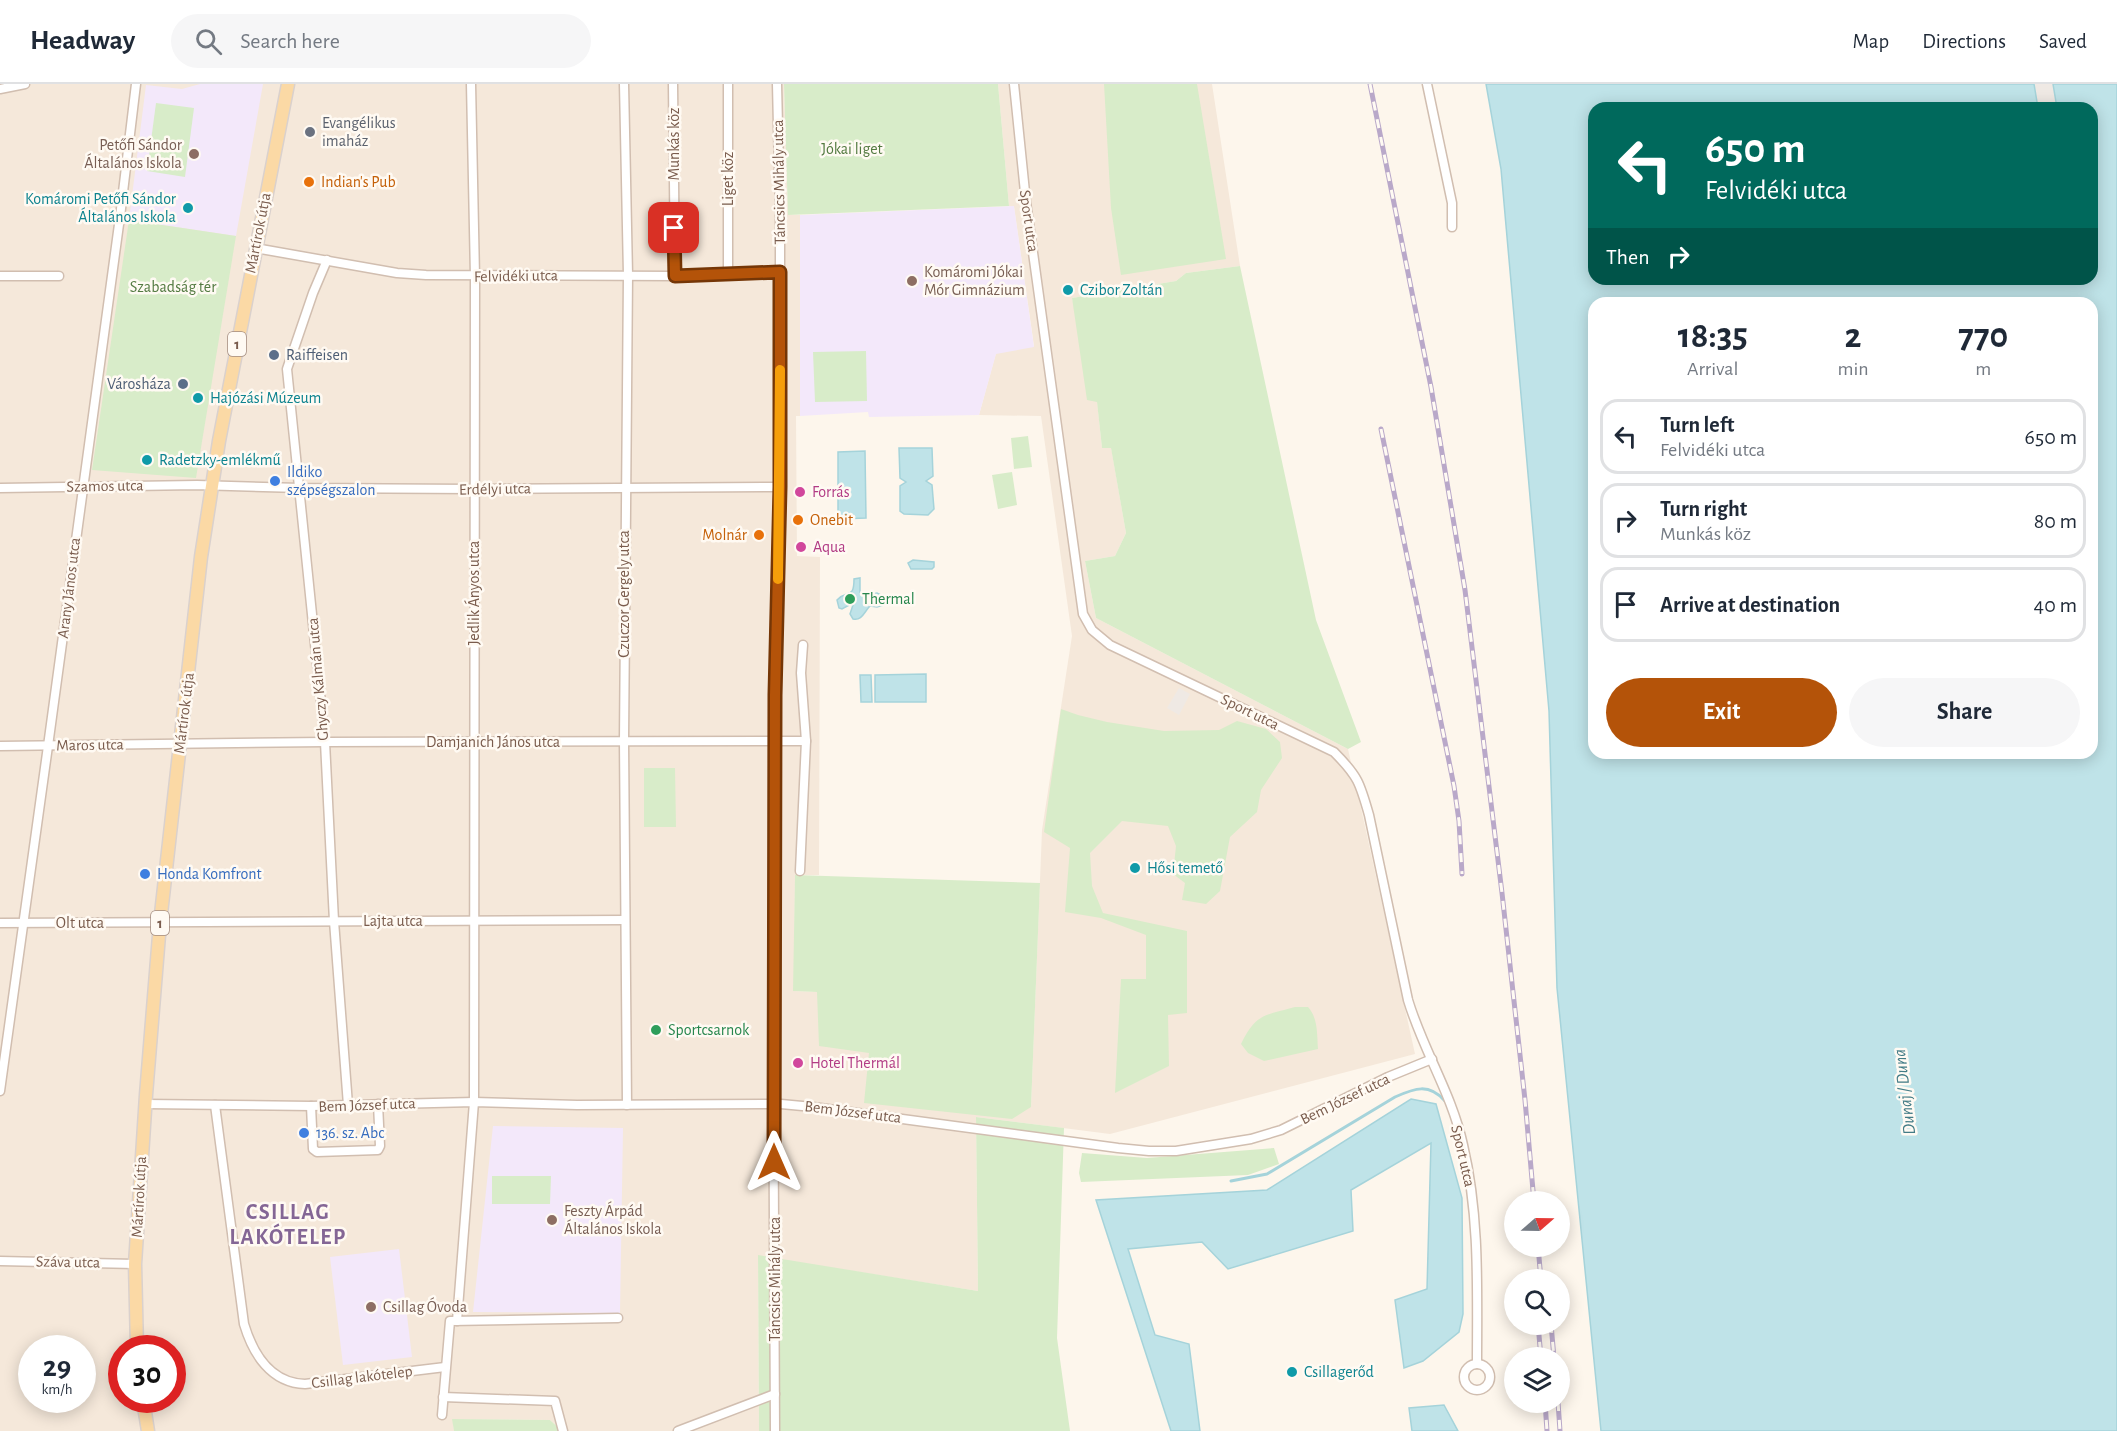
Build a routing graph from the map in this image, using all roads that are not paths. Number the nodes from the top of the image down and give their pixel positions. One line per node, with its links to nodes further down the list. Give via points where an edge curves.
1 (25, 84): 11 (street)
2 (136, 84): 23 (street, Arany János utca)
3 (288, 84): 13 (main road, Mártírok útja / 1)
4 (471, 84): 21 (street, Jedlik Ányos utca)
5 (624, 84): 17 (street, Czuczor Gergely utca)
6 (673, 84): 20 (street, Munkás köz)
7 (728, 84): 16 (street, Liget köz)
8 (777, 84): 15 (street, Táncsics Mihály utca)
9 (1014, 84): 45 (street, Sport utca, via 1026,202 1083,614 1092,630 1110,645 1334,752 1353,772 1369,815 1408,1000)
10 (1427, 84): 12 (street, via 1452,203)
11 (0, 90)
12 (1452, 227)
13 (255, 248): 14 (street, Felvidéki utca); 22 (main road, Mártírok útja / 1)
14 (327, 260): 21 (street, Felvidéki utca, via 397,273); 27 (street, Ghyczy Kálmán utca, via 287,369)
15 (780, 272): 16 (street, Felvidéki utca); 25 (street, Táncsics Mihály utca)
16 (728, 274): 20 (street, Felvidéki utca)
17 (628, 275): 20 (street, Felvidéki utca); 21 (street, Felvidéki utca); 24 (street, Czuczor Gergely utca)
18 (0, 276): 19 (street)
19 (59, 276)
20 (675, 276)
21 (475, 277): 28 (street, Jedlik Ányos utca)
22 (211, 485): 23 (street, Szamos utca); 27 (street, Erdélyi utca); 35 (main road, Mártírok útja / 1)
23 (82, 487): 26 (street, Szamos utca); 37 (street, Arany János utca)
24 (625, 487): 25 (street, Erdélyi utca); 28 (street, Erdélyi utca); 30 (street, Czuczor Gergely utca)
25 (780, 487): 31 (street, Táncsics Mihály utca)
26 (0, 488)
27 (300, 488): 28 (street, Erdélyi utca); 33 (street, Ghyczy Kálmán utca)
28 (474, 489): 34 (street, Jedlik Ányos utca)
29 (803, 645): 32 (street)
30 (624, 741): 31 (street, Damjanich János utca); 34 (street, Damjanich János utca); 39 (street, Czuczor Gergely utca)
31 (776, 741): 32 (street, Damjanich János utca); 50 (street, Táncsics Mihály utca)
32 (806, 741): 38 (street)
33 (325, 742): 34 (street, Damjanich János utca); 35 (street, Damjanich János utca); 40 (street, Ghyczy Kálmán utca)
34 (474, 742): 41 (street, Jedlik Ányos utca)
35 (180, 743): 37 (street, Maros utca); 44 (main road, Mártírok útja / 1)
36 (0, 746): 37 (street, Maros utca)
37 (48, 746): 43 (street, Arany János utca)
38 (801, 871)
39 (625, 920): 41 (street, Lajta utca); 53 (street, Czuczor Gergely utca)
40 (334, 921): 41 (street, Lajta utca); 44 (street, Lajta utca); 52 (street, Ghyczy Kálmán utca)
41 (474, 921): 47 (street, Jedlik Ányos utca)
42 (0, 923): 43 (street, Olt utca)
43 (24, 923): 44 (street, Olt utca); 46 (street, Arany János utca)
44 (160, 923): 48 (main road, Mártírok útja / 1)
45 (1432, 1059): 50 (street, Bem József utca, via 1281,1130 1176,1151 1128,1149); 60 (street, Sport utca, via 1463,1145 1474,1204)
46 (0, 1091)
47 (474, 1102): 49 (street, Bem József utca); 53 (street, Bem József utca); 58 (street)
48 (145, 1104): 51 (street, Bem József utca); 56 (main road, Mártírok útja / 1)
49 (378, 1104): 52 (street, Bem József utca); 54 (street, via 378,1150 317,1152 313,1149)
50 (774, 1104): 53 (street, Bem József utca); 62 (street, Táncsics Mihály utca)
51 (215, 1105): 54 (street, Bem József utca); 61 (street, Csillag lakótelep, via 244,1324 266,1366 284,1381 305,1384)
52 (348, 1105): 54 (street, Bem József utca)
53 (627, 1105)
54 (311, 1106)
55 (0, 1261): 56 (street, Száva utca)
56 (135, 1264): 59 (main road, Mártírok útja / 1)
57 (618, 1318): 58 (street)
58 (457, 1321): 61 (street, via 450,1321)
59 (137, 1335)
60 (1477, 1364)
61 (445, 1367): 63 (street)
62 (775, 1394): 68 (street); 69 (street, Táncsics Mihály utca)
63 (443, 1397): 65 (street); 67 (street, via 555,1401)
64 (145, 1413): 66 (main road)
65 (442, 1414)
66 (148, 1431)
67 (563, 1431)
68 (678, 1431)
69 (775, 1431)

